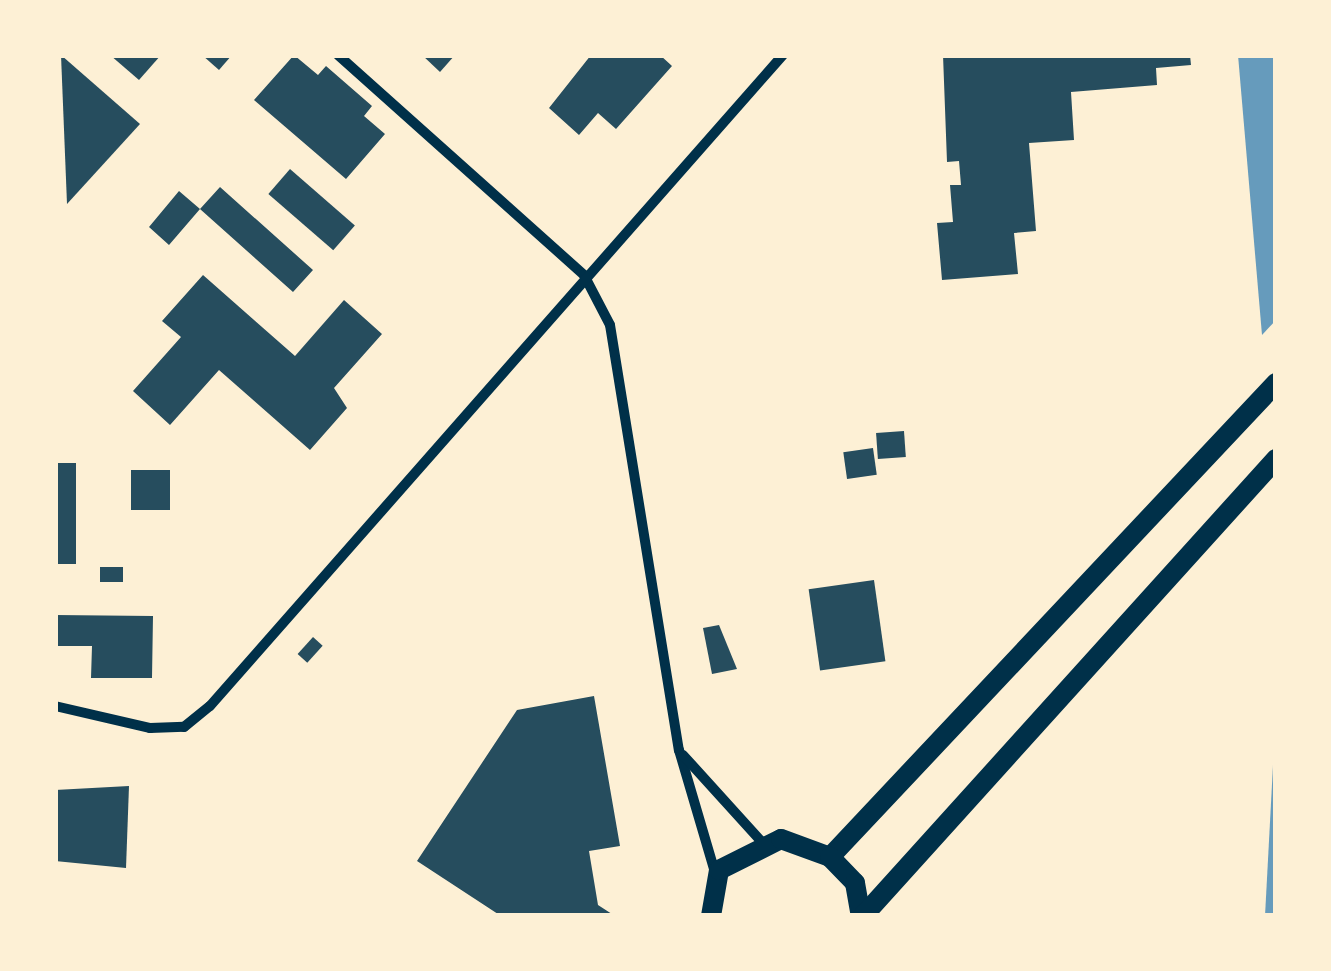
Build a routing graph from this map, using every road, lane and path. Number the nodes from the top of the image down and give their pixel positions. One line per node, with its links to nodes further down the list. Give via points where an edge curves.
1 (338, 55): 3 (street)
2 (783, 55): 3 (street)
3 (584, 275): 6 (street, via 210,706 184,727 150,728); 7 (street, via 610,325)
4 (1276, 382): 9 (main road)
5 (1276, 459): 12 (main road)
6 (55, 706)
7 (678, 750): 8 (street); 10 (street)
8 (762, 842): 9 (main road, via 808,844); 10 (main road, via 735,854)
9 (830, 857): 12 (main road, via 855,883)
10 (717, 880): 11 (main road)
11 (711, 916)
12 (862, 916)

